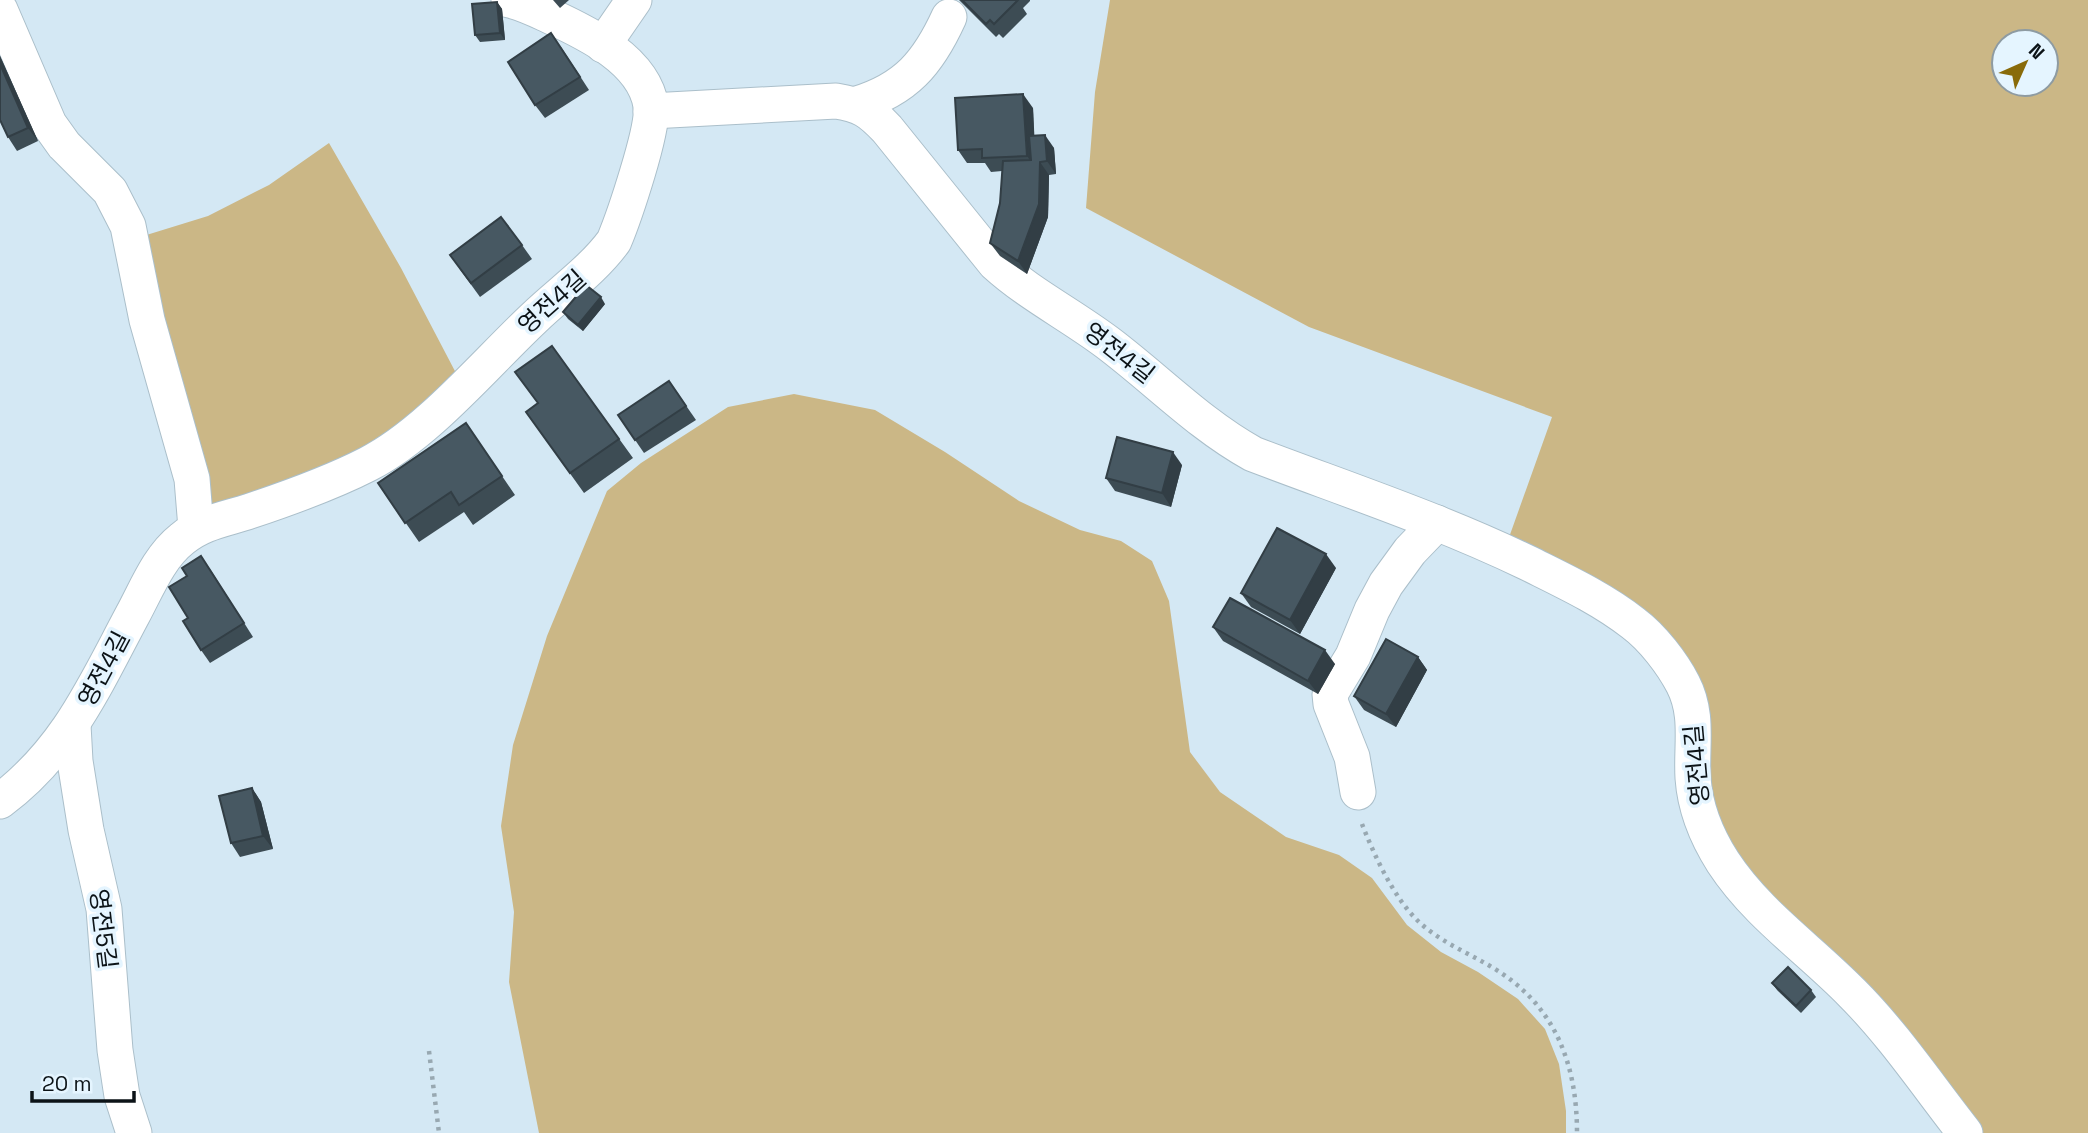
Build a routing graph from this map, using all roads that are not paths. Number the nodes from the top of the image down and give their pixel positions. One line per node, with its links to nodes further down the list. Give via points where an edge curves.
1 (509, 0): 5 (lane, via 587,33)
2 (634, 0): 5 (lane)
3 (0, 10): 9 (lane, via 49,124 110,191 128,226 147,320 192,479)
4 (949, 17): 6 (lane, via 911,77 891,91)
5 (603, 45): 7 (lane, via 632,71 646,91)
6 (857, 104): 7 (lane, via 836,101); 8 (lane, 영전4길, via 887,129 1004,271 1111,345 1226,439 1253,454)
7 (651, 111): 9 (lane, 영전4길, via 614,241 416,431 368,464)
8 (1437, 523): 11 (lane, via 1386,584 1330,694 1352,757); 14 (lane, 영전4길, via 1569,582 1636,625 1662,654 1692,707 1693,779 1706,830 1722,860 1774,923 1852,993)
9 (196, 528): 10 (lane, 영전4길, via 168,552)
10 (73, 725): 12 (lane, 영전4길, via 44,762); 13 (lane, 영전5길, via 86,830 104,909 121,1096)
11 (1358, 792)
12 (0, 801)
13 (134, 1133)
14 (1965, 1133)

